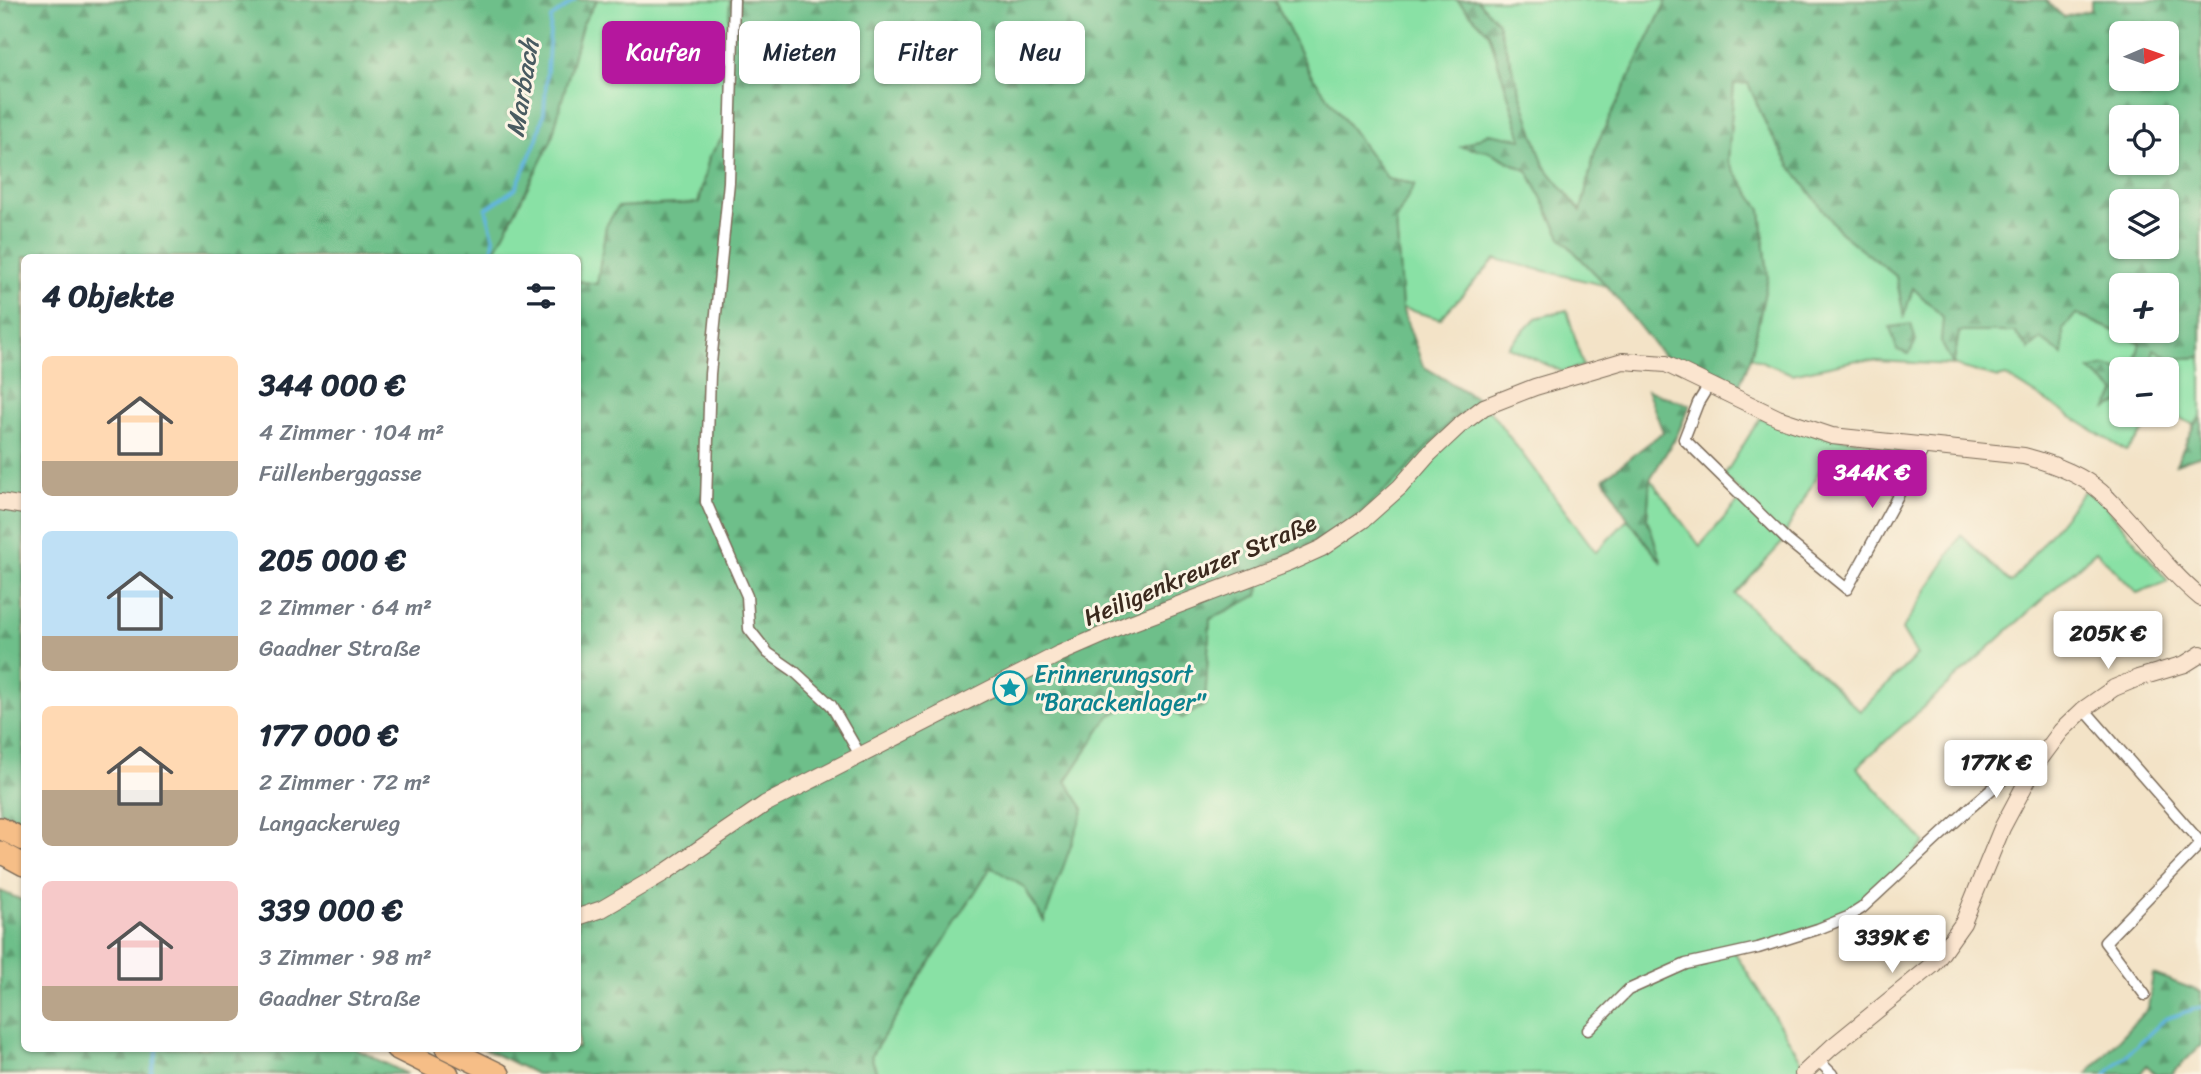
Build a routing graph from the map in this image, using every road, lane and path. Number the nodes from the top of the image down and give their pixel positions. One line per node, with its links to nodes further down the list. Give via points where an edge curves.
1 (734, 0): 9 (street, via 729,182 710,374 706,502 747,596 750,629 768,653 831,705)
2 (1709, 385): 3 (main road, Heiligenkreuzer Straße, via 1778,418 1832,436); 3 (street, via 1684,439 1787,540 1847,589); 9 (main road, Heiligenkreuzer Straße, via 1666,364 1623,361 1484,407 1363,520 1322,548 1059,654)
3 (1925, 446): 6 (main road, Heiligenkreuzer Straße, via 2024,456 2072,473 2100,491)
4 (0, 502): 5 (main road)
5 (21, 506)
6 (2201, 598)
7 (2201, 654): 8 (main road, via 2114,688)
8 (2084, 709): 10 (main road); 16 (street, via 2201,843 2105,942)
9 (860, 755): 15 (main road, Heiligenkreuzer Straße, via 765,804 667,871 602,909)
10 (2028, 765): 17 (street, via 1971,807 1849,917 1758,948 1686,964 1628,990); 20 (main road, via 1963,923 1934,964)
11 (0, 828): 12 (highway)
12 (21, 839)
13 (0, 852): 14 (highway)
14 (21, 863)
15 (581, 916)
16 (2145, 995)
17 (1588, 1030)
18 (404, 1052): 21 (highway)
19 (454, 1052): 22 (highway)
20 (1818, 1060): 23 (main road); 24 (street)
21 (448, 1074)
22 (499, 1074)
23 (1803, 1074)
24 (1832, 1074)

